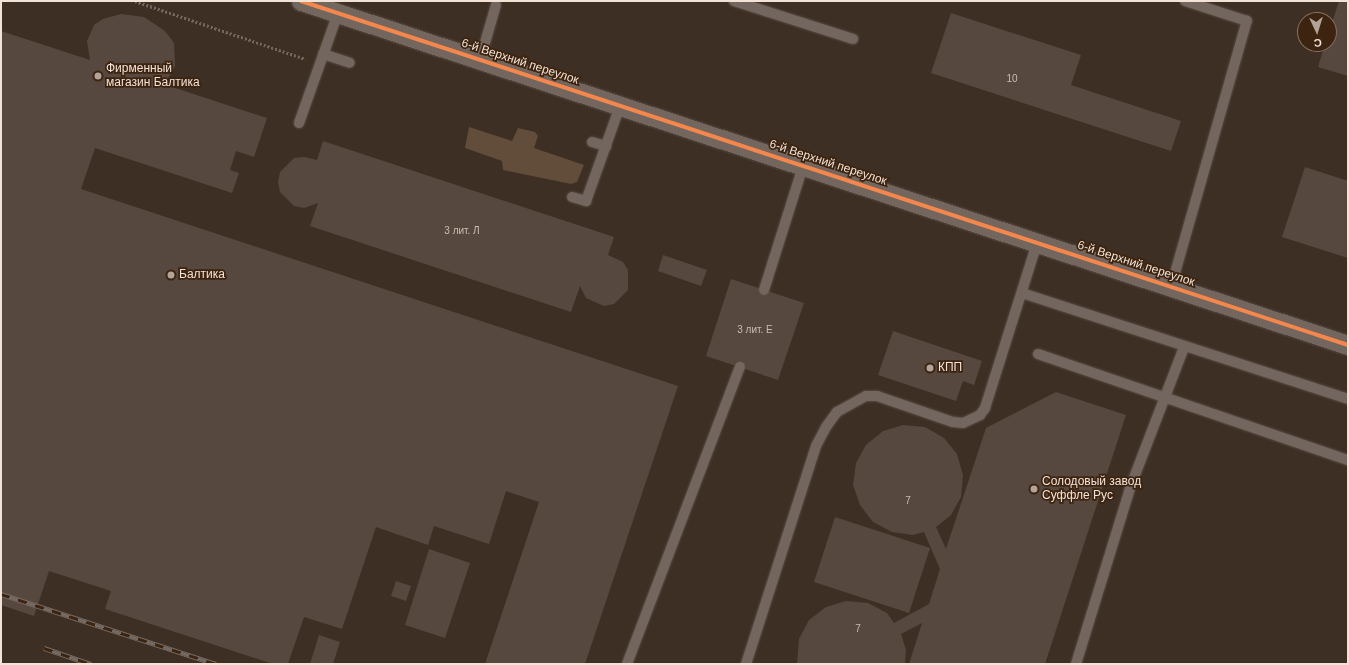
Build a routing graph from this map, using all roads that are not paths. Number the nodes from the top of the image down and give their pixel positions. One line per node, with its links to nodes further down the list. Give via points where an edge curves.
1 (734, 1): 6 (lane)
2 (1185, 1): 17 (lane, via 1247,21)
3 (310, 2): 5 (street, 6-й Верхний переулок)
4 (496, 5): 8 (lane)
5 (338, 13): 7 (lane); 8 (street, 6-й Верхний переулок)
6 (853, 39)
7 (323, 54): 9 (lane); 11 (lane)
8 (480, 60): 10 (street, 6-й Верхний переулок)
9 (350, 62)
10 (620, 106): 13 (lane); 14 (street, 6-й Верхний переулок)
11 (299, 123)
12 (592, 142): 13 (lane)
13 (606, 146): 15 (lane, via 586,202)
14 (803, 166): 16 (street, 6-й Верхний переулок); 18 (lane)
15 (572, 197)
16 (1037, 243): 17 (street, 6-й Верхний переулок); 19 (lane)
17 (1171, 287): 20 (street, 6-й Верхний переулок)
18 (764, 290)
19 (1022, 293): 21 (lane); 28 (lane, via 985,408 980,415 964,422 953,422 877,396 866,396 838,412 826,427 816,446)
20 (1348, 345)
21 (1184, 347): 24 (lane); 25 (lane)
22 (1038, 354): 24 (lane)
23 (740, 367): 27 (lane)
24 (1163, 398): 26 (lane); 29 (lane, via 1130,488)
25 (1348, 399)
26 (1348, 460)
27 (627, 664)
28 (746, 664)
29 (1076, 664)

